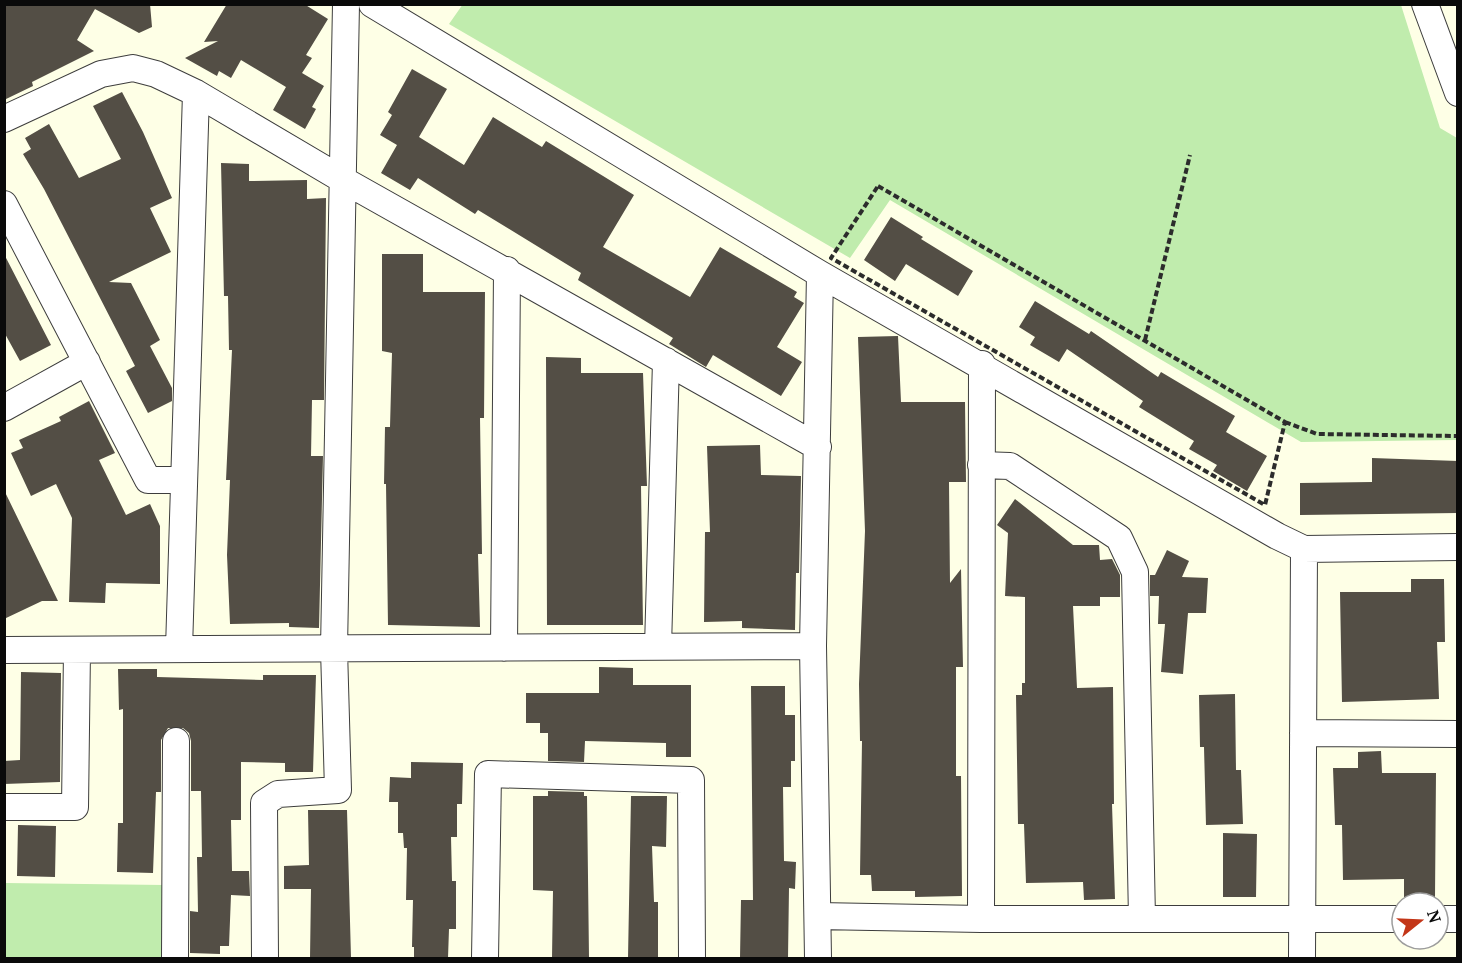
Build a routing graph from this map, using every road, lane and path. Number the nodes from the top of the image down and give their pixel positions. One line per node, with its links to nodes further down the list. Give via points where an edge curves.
1 (346, 4): 8 (street)
2 (372, 4): 11 (street)
3 (1425, 4): 5 (street)
4 (196, 93): 6 (street, via 133,68 101,74); 8 (street); 21 (street)
5 (1458, 93)
6 (4, 119)
7 (1190, 155): 12 (path)
8 (345, 181): 10 (street); 28 (street)
9 (4, 204): 14 (street)
10 (507, 270): 13 (street); 26 (street)
11 (820, 274): 15 (street); 19 (street)
12 (1145, 340): 17 (path); 17 (path, via 878,186 831,258 1264,505)
13 (666, 361): 19 (street); 25 (street)
14 (87, 362): 16 (street); 21 (street, via 148,480)
15 (982, 364): 20 (street); 23 (street)
16 (4, 408)
17 (1285, 422): 18 (path, via 1317,434)
18 (1458, 436)
19 (818, 447): 24 (street)
20 (981, 465): 36 (street, via 1010,466 1119,538 1135,572); 37 (street)
21 (184, 480): 27 (street)
22 (1458, 547): 23 (street)
23 (1304, 549): 31 (street)
24 (813, 646): 25 (street); 35 (street)
25 (658, 647): 26 (street)
26 (504, 648): 28 (street)
27 (179, 649): 28 (street); 30 (street)
28 (334, 649): 41 (street, via 338,790 278,794 264,803)
29 (4, 650): 30 (street)
30 (77, 650): 34 (street, via 75,807)
31 (1303, 733): 32 (street); 38 (street)
32 (1458, 734)
33 (176, 741): 40 (street)
34 (4, 807)
35 (818, 916): 37 (street); 44 (street)
36 (1142, 918): 37 (street); 38 (street)
37 (981, 919)
38 (1302, 919): 39 (street); 45 (street)
39 (1390, 919)
40 (175, 958)
41 (265, 958)
42 (485, 958): 43 (street, via 488,774 691,780)
43 (692, 958)
44 (818, 958)
45 (1302, 958)

